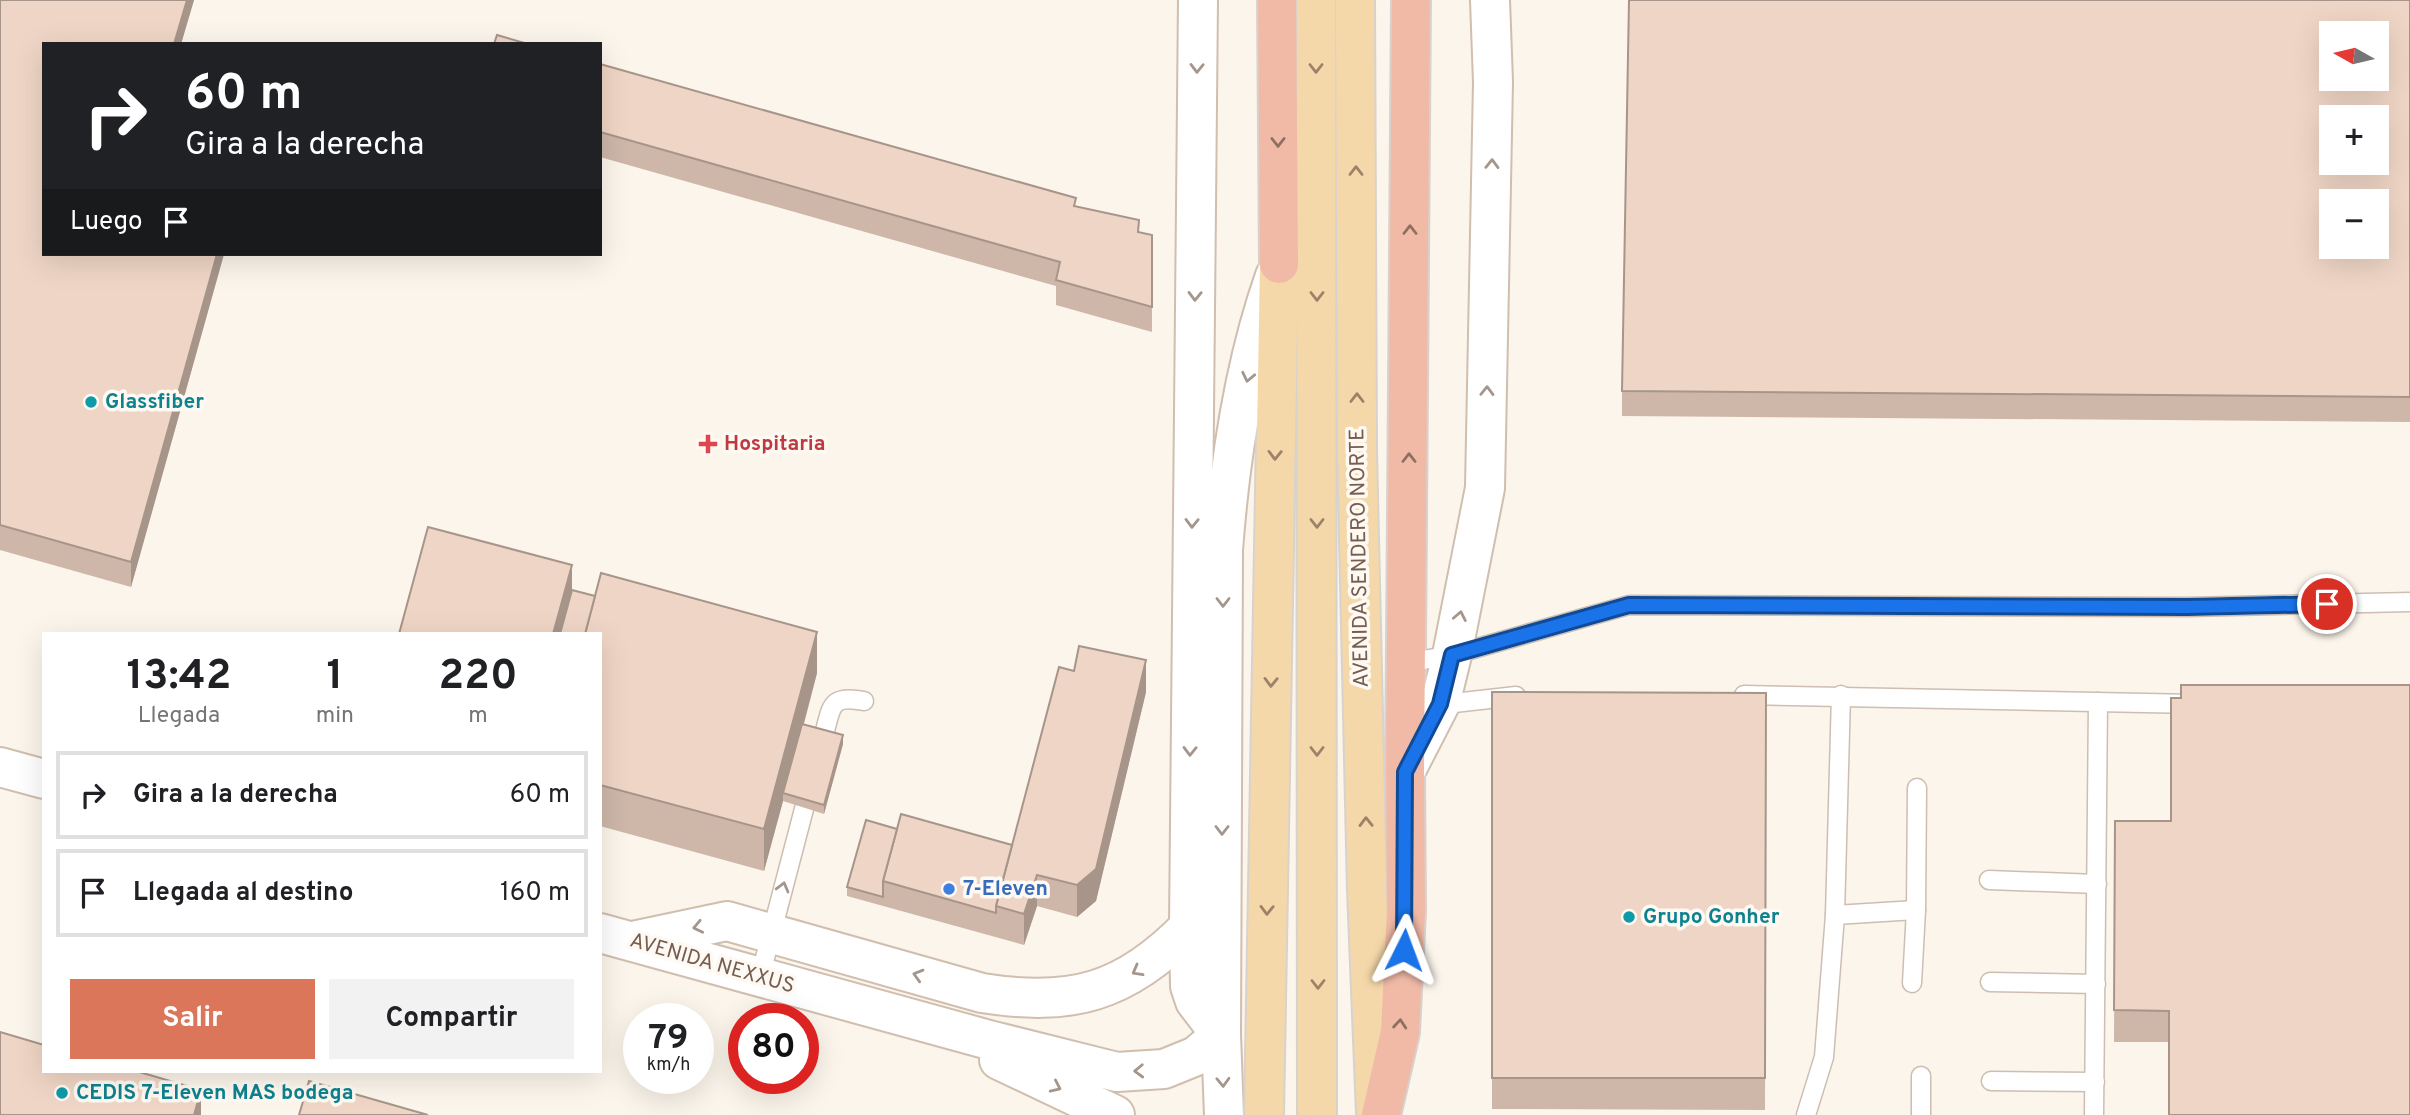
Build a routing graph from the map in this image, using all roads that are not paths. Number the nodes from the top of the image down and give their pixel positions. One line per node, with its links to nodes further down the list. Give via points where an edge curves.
1 (1198, 0): 27 (street, one-way to 27)
2 (1277, 0): 7 (highway, one-way to 7)
3 (1316, 0): 42 (main road, AVENIDA SENDERO NORTE, one-way to 42)
4 (1355, 0): 43 (main road, AVENIDA SENDERO NORTE, one-way to 4, via 1367,890 1357,452)
5 (1411, 0): 10 (highway, one-way to 5)
6 (1489, 0): 9 (street, one-way to 6, via 1485,488 1493,82)
7 (1279, 264): 35 (street, one-way to 35, via 1261,316 1228,479 1223,550); 41 (main road, one-way to 41)
8 (2410, 602): 9 (lane, via 2188,607 1629,605)
9 (1452, 655): 10 (lane); 17 (street)
10 (1406, 663): 17 (highway)
11 (1538, 694): 17 (lane)
12 (1731, 695): 13 (lane)
13 (1841, 695): 15 (lane); 26 (lane)
14 (864, 701): 18 (lane, via 839,699)
15 (2098, 702): 16 (lane); 24 (lane)
16 (2206, 704)
17 (1423, 707): 43 (highway, one-way to 17, via 1400,1032 1406,911 1405,772)
18 (822, 738)
19 (0, 767): 20 (street)
20 (42, 778)
21 (1917, 788): 25 (lane)
22 (804, 809): 28 (lane, one-way to 22)
23 (1989, 880): 24 (lane)
24 (2096, 884): 33 (lane)
25 (1916, 910): 26 (lane); 32 (lane)
26 (1835, 915): 44 (lane, via 1824,1056)
27 (1189, 927): 28 (street, one-way to 28, via 1143,969 1103,988 1048,999 982,993); 35 (street, via 1195,1001)
28 (771, 934): 29 (street, one-way to 29, via 727,922); 30 (lane)
29 (616, 937): 30 (street, AVENIDA NEXXUS)
30 (760, 977): 34 (street, AVENIDA NEXXUS)
31 (1990, 982): 33 (lane)
32 (1912, 983)
33 (2096, 984): 38 (lane)
34 (906, 1016): 35 (street, one-way to 34, via 1196,1056 1164,1069 1117,1072); 39 (street, one-way to 39)
35 (1221, 1035): 40 (street, one-way to 40)
36 (1921, 1076): 45 (lane)
37 (1991, 1081): 38 (lane)
38 (2095, 1082): 46 (lane)
39 (1115, 1115)
40 (1224, 1115)
41 (1264, 1115)
42 (1317, 1115)
43 (1378, 1115)
44 (1806, 1115)
45 (1921, 1115)
46 (2094, 1115)

